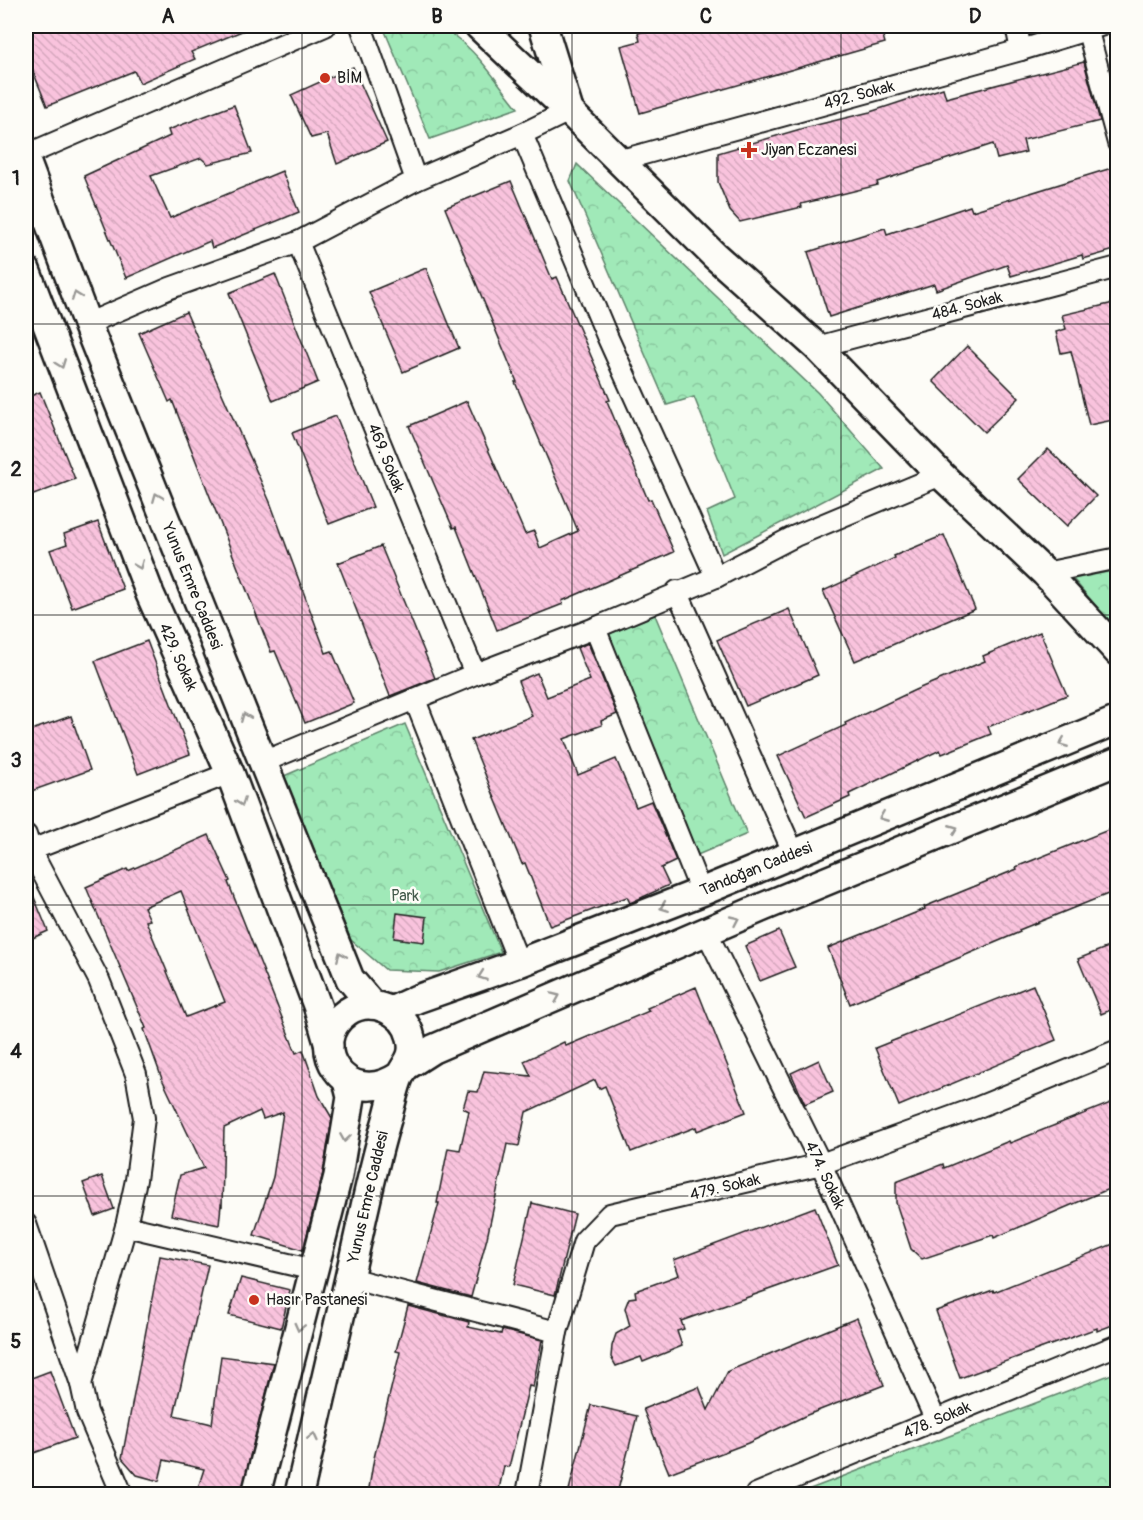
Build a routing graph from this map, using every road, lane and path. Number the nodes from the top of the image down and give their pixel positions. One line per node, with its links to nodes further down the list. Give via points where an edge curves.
1 (325, 26): 11 (street)
2 (361, 26): 14 (street)
3 (479, 26): 8 (main road)
4 (543, 26): 8 (main road)
5 (1016, 26): 7 (street)
6 (1094, 27): 7 (street, 492. Sokak); 10 (street)
7 (1021, 50): 13 (street, 492. Sokak)
8 (569, 111): 9 (street); 13 (main road)
9 (522, 134): 14 (street); 23 (street, via 607,336)
10 (1118, 143)
11 (26, 155)
12 (26, 161): 18 (main road, Yunus Emre Caddesi, one-way to 12)
13 (618, 161): 19 (main road, via 714,255)
14 (416, 180): 15 (street)
15 (298, 242): 18 (street, via 170,288); 27 (street, 469. Sokak)
16 (1118, 267): 19 (street, 484. Sokak)
17 (26, 270): 32 (main road, 429. Sokak, one-way to 32, via 150,594)
18 (87, 324): 31 (main road, Yunus Emre Caddesi, one-way to 18)
19 (817, 347): 20 (main road)
20 (941, 476): 22 (main road); 23 (street, via 795,536)
21 (1118, 558): 22 (street)
22 (1045, 573): 26 (main road)
23 (716, 577): 24 (street)
24 (678, 591): 25 (street); 34 (street)
25 (595, 628): 27 (street); 35 (street)
26 (1118, 652)
27 (475, 674): 28 (street)
28 (415, 699): 31 (street); 37 (street)
29 (1118, 720): 34 (main road, Tandoğan Caddesi, one-way to 34)
30 (1118, 761): 36 (main road, one-way to 30)
31 (263, 762): 38 (main road, Yunus Emre Caddesi, one-way to 31, via 350,979)
32 (230, 773): 33 (street); 39 (main road, 429. Sokak, one-way to 39)
33 (27, 846): 45 (street, via 99,980 136,1074 144,1118)
34 (794, 854): 35 (main road, Tandoğan Caddesi)
35 (701, 892): 37 (main road, Tandoğan Caddesi, one-way to 37)
36 (707, 933): 41 (main road, one-way to 36, via 433,1049); 43 (street, 474. Sokak)
37 (519, 963): 38 (main road, Tandoğan Caddesi, one-way to 38)
38 (382, 1008): 39 (main road, via 359,1006 347,1012 331,1033); 41 (main road, via 406,1025 411,1038 412,1052)
39 (329, 1046): 42 (main road, via 331,1060)
40 (1118, 1050): 43 (street, 479. Sokak, via 976,1108)
41 (403, 1071): 42 (main road, via 387,1084 374,1088); 47 (main road, Yunus Emre Caddesi, via 376,1157)
42 (347, 1080): 46 (main road, Yunus Emre Caddesi, one-way to 46, via 351,1097 340,1165)
43 (821, 1164): 48 (street, 479. Sokak, via 610,1214 584,1241); 51 (street, 474. Sokak)
44 (26, 1224): 50 (street)
45 (126, 1226): 46 (street); 50 (street)
46 (314, 1270): 53 (main road, Yunus Emre Caddesi, one-way to 53)
47 (349, 1278): 48 (street); 54 (main road, Yunus Emre Caddesi, one-way to 47)
48 (557, 1332): 55 (street, 479. Sokak)
49 (1118, 1345): 51 (street, 478. Sokak)
50 (81, 1384): 52 (street, via 87,1412)
51 (936, 1421): 56 (street, 478. Sokak)
52 (122, 1494)
53 (256, 1494)
54 (299, 1494)
55 (527, 1494)
56 (756, 1494)

